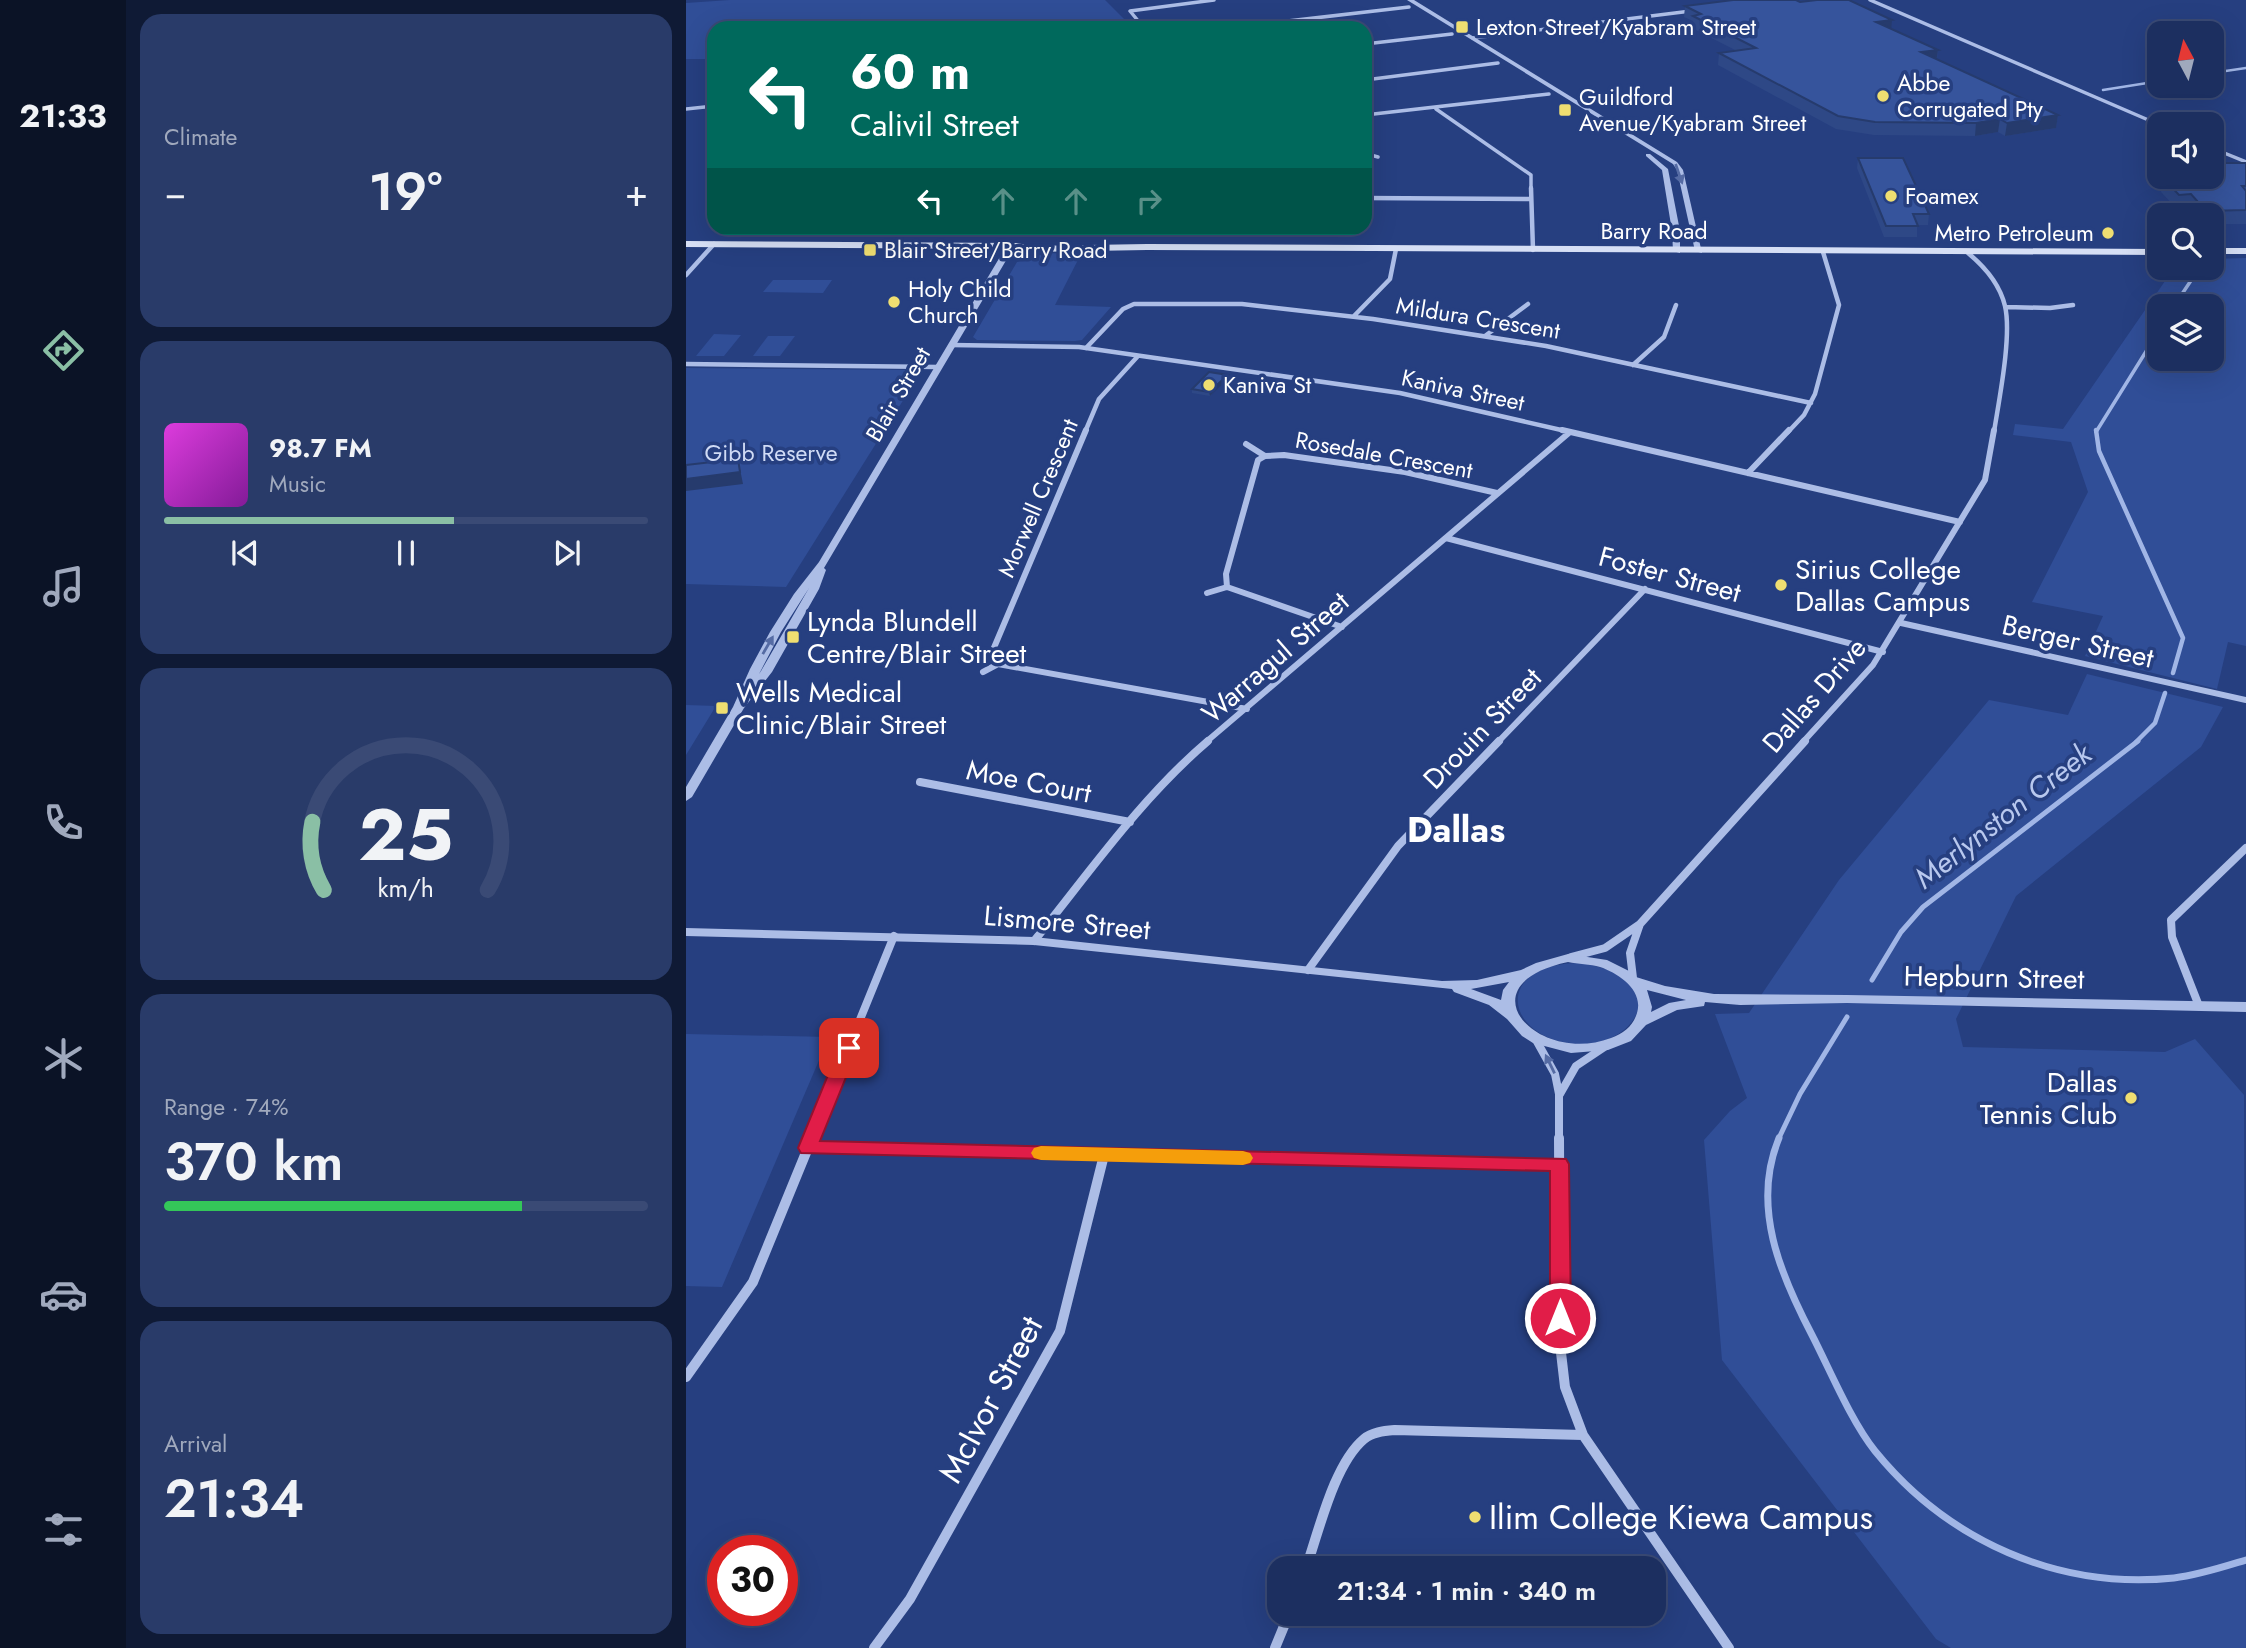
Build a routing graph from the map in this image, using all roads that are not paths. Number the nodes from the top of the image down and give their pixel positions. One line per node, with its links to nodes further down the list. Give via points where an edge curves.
1 (1214, 0): 7 (street, via 1130,11)
2 (1399, 0): 4 (street)
3 (1870, 0): 21 (street)
4 (1410, 4): 6 (street); 8 (street); 9 (street)
5 (1694, 10): 11 (street)
6 (1439, 18): 9 (street, via 1456,31); 10 (street)
7 (1137, 21)
8 (1281, 21)
9 (1452, 34): 10 (street); 12 (street); 13 (street)
10 (1465, 34): 11 (street)
11 (1473, 38): 15 (street)
12 (1372, 43)
13 (1498, 63): 14 (street); 16 (street)
14 (1372, 79)
15 (1561, 92): 16 (street); 22 (street)
16 (1549, 94): 19 (street); 23 (street)
17 (707, 107): 18 (street)
18 (686, 109)
19 (1436, 109): 20 (street); 29 (street, via 1531,176)
20 (1372, 114)
21 (2147, 119)
22 (1656, 151): 23 (street); 36 (street, one-way to 36, via 1680,170)
23 (1644, 153): 35 (street, via 1665,169)
24 (2224, 153): 27 (street)
25 (1372, 155): 26 (street)
26 (1378, 157)
27 (2246, 163)
28 (1372, 198): 29 (street)
29 (1531, 199): 34 (street)
30 (686, 244): 31 (main road, Barry Road)
31 (714, 244): 32 (main road, Barry Road); 44 (street)
32 (1010, 247): 33 (main road, Barry Road); 53 (street, Blair Street)
33 (1396, 249): 34 (main road, Barry Road); 51 (street, via 1390,279)
34 (1533, 250): 35 (main road, Barry Road)
35 (1677, 251): 36 (main road, Barry Road)
36 (1699, 251): 39 (main road, Barry Road)
37 (2224, 251): 38 (main road)
38 (2246, 251)
39 (1823, 252): 41 (main road, Barry Road); 59 (street, via 1839,305)
40 (2147, 252): 42 (main road, Barry Road)
41 (1968, 253): 42 (main road, Barry Road); 43 (street)
42 (1987, 253): 43 (street)
43 (1987, 267): 50 (street)
44 (686, 275)
45 (1128, 298): 46 (street)
46 (1134, 304): 51 (street, Mildura Crescent, via 1242,304); 54 (street, via 1123,309)
47 (1528, 304): 52 (street)
48 (1676, 304): 57 (street, via 1664,337)
49 (2073, 305): 50 (street)
50 (2006, 307): 65 (street, Dallas Drive, via 1987,474)
51 (1354, 316): 52 (street, Mildura Crescent)
52 (1485, 336): 57 (street, Mildura Crescent)
53 (951, 345): 54 (street, Kaniva Street); 58 (street, Blair Street)
54 (1086, 348): 55 (street, Kaniva Street)
55 (1138, 356): 60 (street, Kaniva Street, via 1406,394); 73 (street, Morwell Crescent, via 1099,399 993,650)
56 (686, 364): 58 (street)
57 (1633, 365): 59 (street, Mildura Crescent)
58 (939, 367): 78 (street, Blair Street, via 823,563 814,589 766,672 739,707)
59 (1811, 403): 63 (street)
60 (1570, 432): 63 (street, Kaniva Street); 64 (street, Warragul Street)
61 (1246, 444): 62 (street, Rosedale Crescent)
62 (1265, 456): 64 (street, Rosedale Crescent, via 1405,472); 67 (street, Rosedale Crescent, via 1255,463 1226,574)
63 (1748, 473): 65 (street, Kaniva Street)
64 (1497, 493): 66 (street, Warragul Street)
65 (1960, 522): 70 (street, Dallas Drive)
66 (1446, 538): 68 (street, Foster Street); 71 (street, Warragul Street)
67 (1227, 587): 69 (street); 71 (street)
68 (1645, 589): 72 (street, Foster Street); 86 (street, Drouin Street, via 1398,846)
69 (1207, 593)
70 (1901, 623): 72 (street, Dallas Drive); 75 (street, Berger Street)
71 (1342, 627): 76 (street, Warragul Street)
72 (1883, 652): 81 (street, Dallas Drive)
73 (998, 664): 74 (street); 76 (street)
74 (983, 672)
75 (2246, 700)
76 (1247, 709): 79 (street, Warragul Street, via 1177,768)
77 (920, 782): 79 (street, Moe Court)
78 (686, 797)
79 (1130, 822): 84 (street, Warragul Street)
80 (2246, 848): 91 (street, via 2171,920 2172,937)
81 (1640, 924): 85 (street, Dallas Drive, via 1605,948); 88 (street, Dallas Drive, via 1630,953)
82 (686, 932): 83 (street, Lismore Street)
83 (894, 936): 84 (street, Lismore Street); 98 (street)
84 (1034, 941): 86 (street, Lismore Street)
85 (1568, 958): 87 (street, via 1548,961); 88 (street, via 1609,964)
86 (1308, 970): 89 (street, Lismore Street)
87 (1524, 974): 89 (street, Lismore Street, via 1477,984); 93 (street, via 1510,992)
88 (1635, 979): 90 (street, Hepburn Street, via 1670,994); 94 (street, via 1647,1001)
89 (1441, 985): 93 (street, Lismore Street, via 1473,992)
90 (1741, 999): 91 (street, Hepburn Street); 94 (street, Hepburn Street, via 1674,1006)
91 (2199, 1006): 92 (street, Hepburn Street)
92 (2246, 1007)
93 (1512, 1016): 95 (street)
94 (1641, 1022): 96 (street)
95 (1534, 1037): 96 (street, via 1583,1049); 97 (street, one-way to 95, via 1555,1073)
96 (1611, 1044): 97 (street, via 1576,1066)
97 (1559, 1094): 100 (street)
98 (808, 1148): 99 (street); 101 (street, via 754,1282)
99 (1104, 1155): 100 (street); 105 (street, McIvor Street, via 1060,1331 911,1599)
100 (1559, 1164): 102 (street, via 1562,1367)
101 (686, 1377)
102 (1583, 1434): 103 (street, via 1395,1430 1373,1434 1353,1451); 107 (street)
103 (1311, 1556)
104 (1284, 1626): 106 (street)
105 (874, 1648)
106 (1275, 1648)
107 (1729, 1648)

